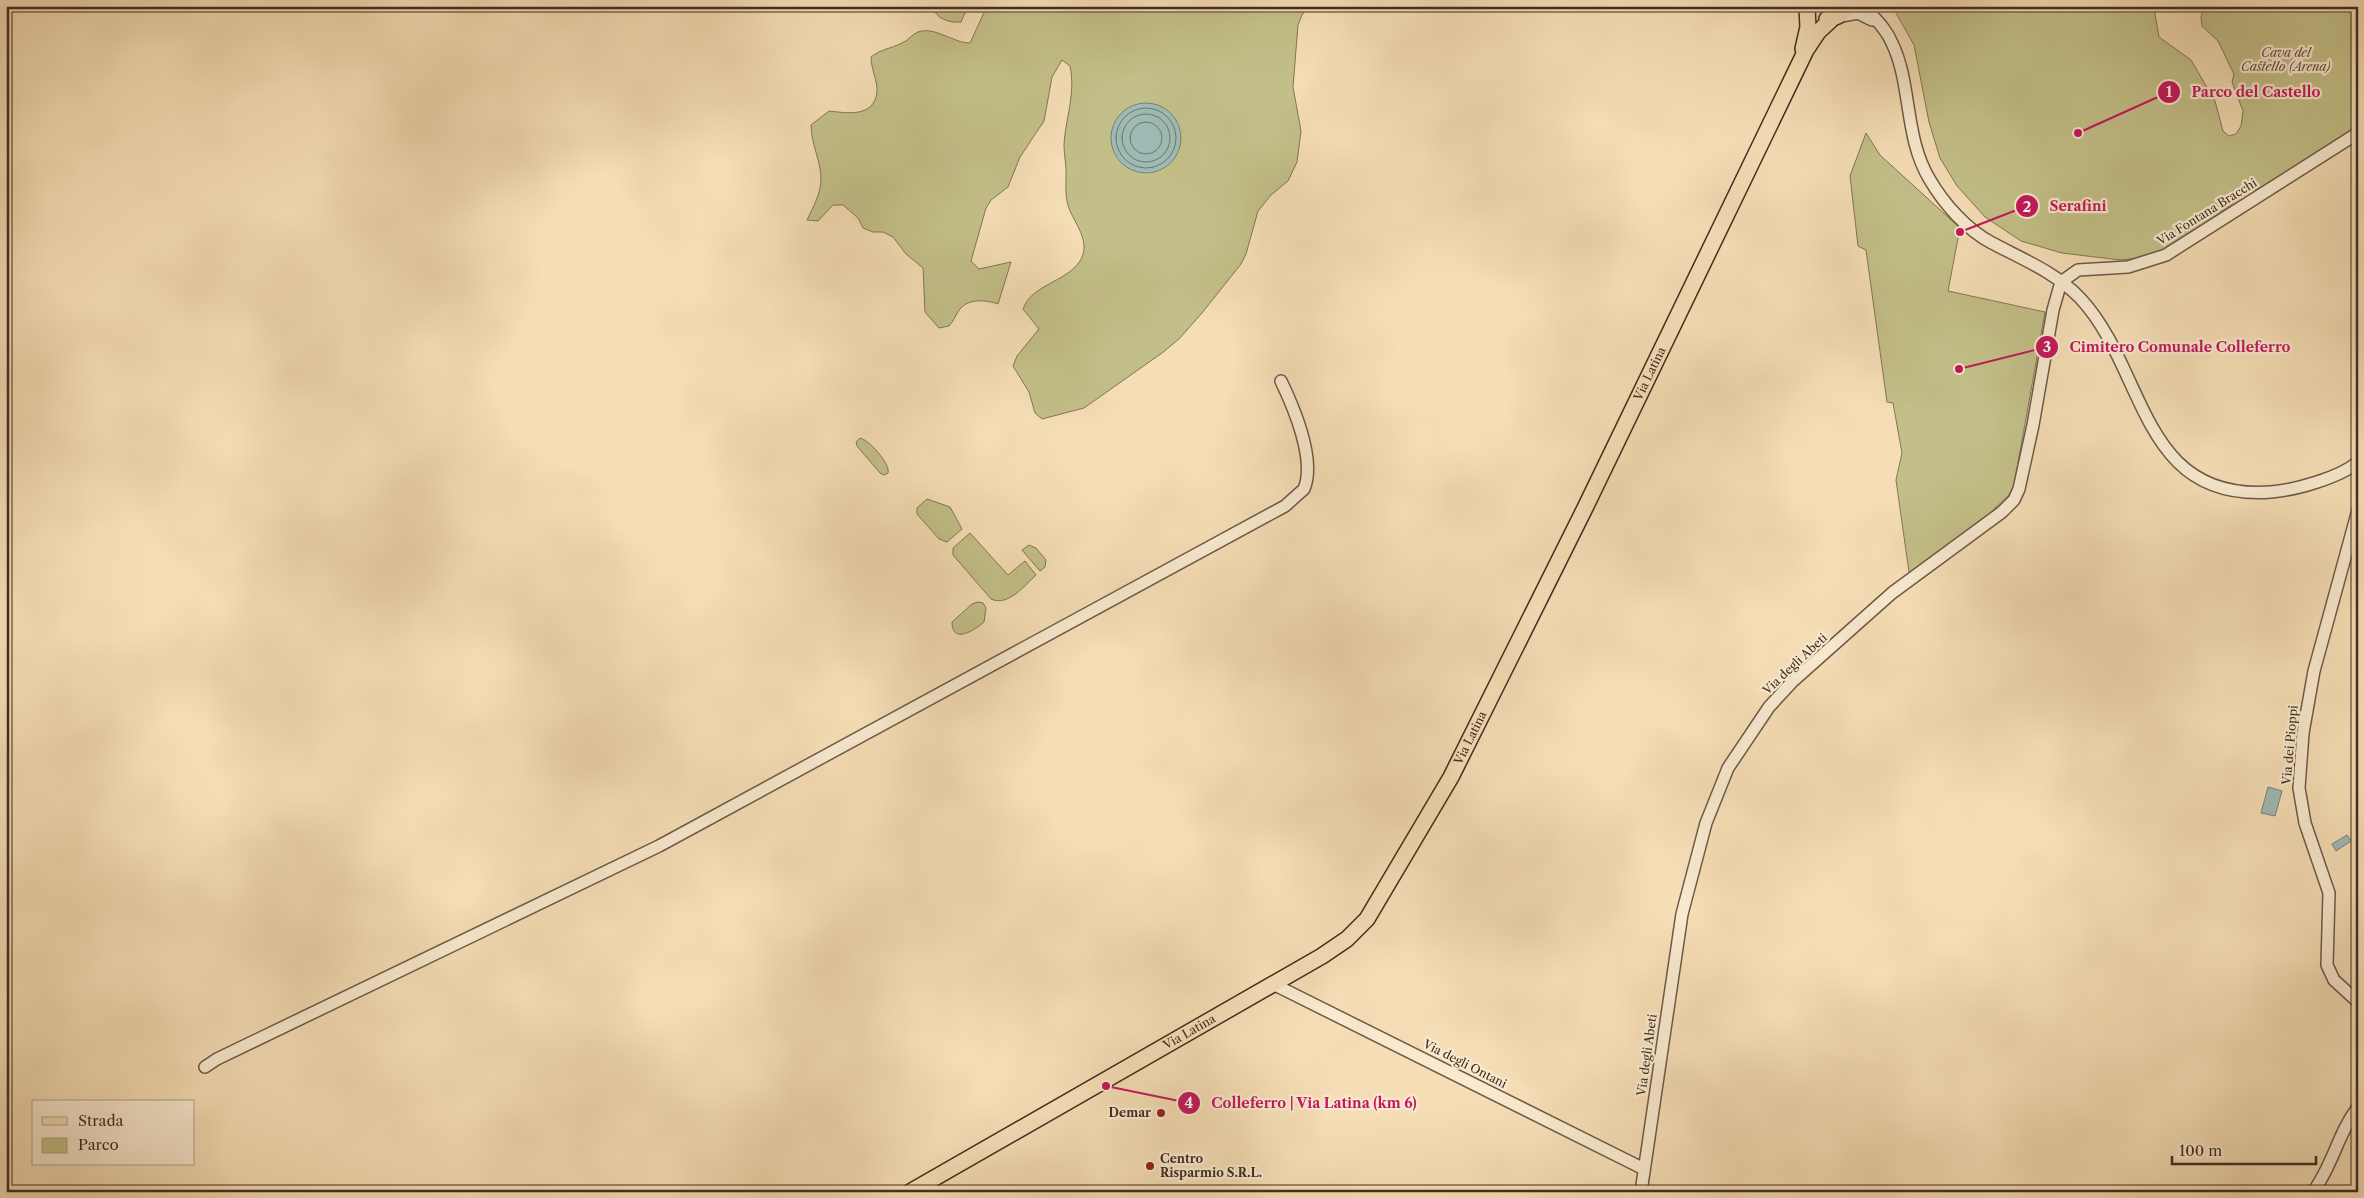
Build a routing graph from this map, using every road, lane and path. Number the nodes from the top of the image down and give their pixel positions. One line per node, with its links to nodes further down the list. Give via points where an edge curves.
1 (1848, 6): 4 (main road, Via Latina)
2 (1864, 6): 5 (street)
3 (1807, 7): 4 (main road, Via Latina, via 1819,17); 6 (main road, Via Latina, via 1807,32)
4 (1834, 18): 5 (street, via 1861,14); 6 (main road, Via Latina, via 1812,40)
5 (1884, 28): 8 (street, via 1895,49 1918,154 1934,187 1963,221 1983,238)
6 (1797, 71): 12 (main road, Via Latina, via 1585,508 1434,808 1378,903 1359,928 1331,951)
7 (2358, 133): 8 (street, Via Fontana Bracchi, via 2166,255 2128,267 2078,270)
8 (2061, 282): 10 (street, via 2080,298 2106,332 2137,401 2162,444 2181,465 2201,479 2236,491 2274,492 2305,485); 16 (street, Via degli Abeti, via 2027,452 2014,500 1892,593 1792,682 1769,707 1724,777 1706,823 1682,914)
9 (1281, 381): 14 (street, via 1299,421 1307,469 1304,489 1290,502 659,846)
10 (2357, 465)
11 (2358, 510): 13 (street, Via dei Pioppi, via 2314,671 2302,744 2299,788 2305,823 2329,893 2327,965 2334,980)
12 (1273, 984): 16 (street, Via degli Ontani); 17 (main road, Via Latina)
13 (2358, 1002)
14 (206, 1067)
15 (2358, 1107): 19 (street, via 2347,1123 2327,1171)
16 (1644, 1169): 18 (street, Via degli Abeti)
17 (910, 1192)
18 (1641, 1192)
19 (2313, 1192)

